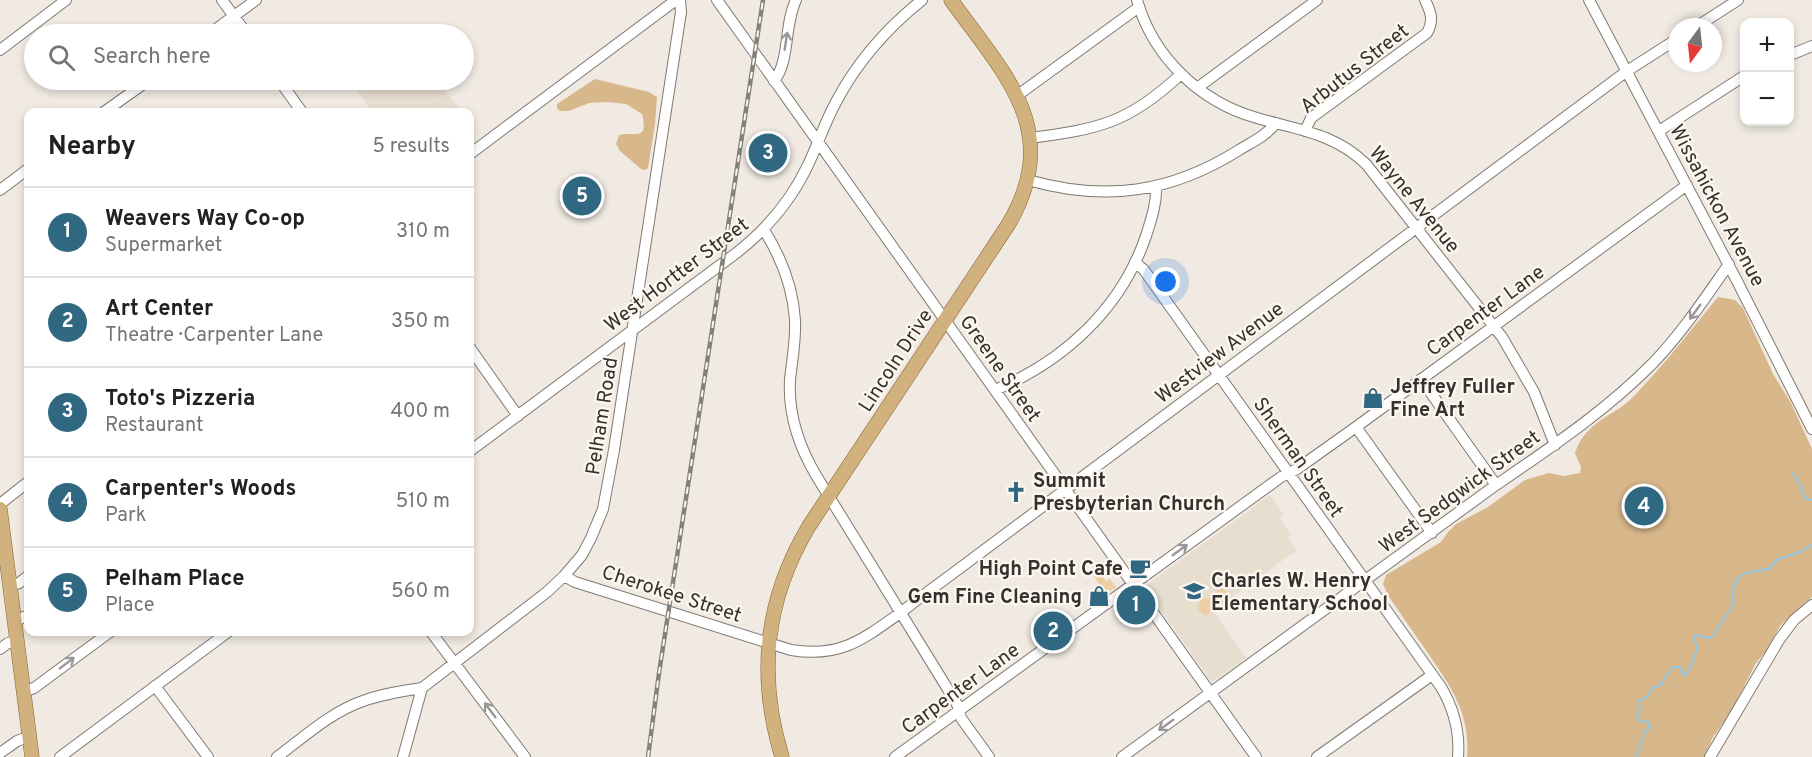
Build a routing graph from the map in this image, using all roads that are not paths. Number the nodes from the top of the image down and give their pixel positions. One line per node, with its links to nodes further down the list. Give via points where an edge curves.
1 (66, 0): 17 (street)
2 (222, 0): 15 (street)
3 (256, 0): 15 (street)
4 (678, 0): 40 (street); 52 (street, Pelham Road, via 681,12)
5 (717, 0): 28 (street, Greene Street)
6 (796, 0): 28 (street, one-way to 6, via 782,67 789,18)
7 (922, 0): 39 (street, West Hortter Street, via 866,56 837,99)
8 (951, 0): 32 (main road, Lincoln Drive)
9 (1317, 0): 29 (street)
10 (1425, 0): 36 (street, Arbutus Street, via 1431,20 1426,33 1311,118)
11 (1589, 0): 25 (street, Wissahickon Avenue)
12 (1738, 0): 14 (street)
13 (1138, 3): 26 (street, Wayne Avenue, via 1155,41); 32 (street)
14 (1723, 4): 16 (street)
15 (234, 16): 18 (street); 19 (street)
16 (1707, 18)
17 (34, 24)
18 (223, 24)
19 (240, 24)
20 (24, 32): 23 (street)
21 (1668, 45): 25 (street, Westview Avenue)
22 (1812, 46): 24 (street)
23 (0, 50)
24 (1794, 53)
25 (1627, 70): 37 (street, Wissahickon Avenue); 46 (street, Westview Avenue)
26 (1181, 74): 29 (street, Wayne Avenue); 38 (street, via 1150,101 1115,120 1080,131)
27 (1740, 79): 37 (street)
28 (774, 81): 39 (street, Greene Street)
29 (1197, 88): 35 (street, Wayne Avenue, via 1235,111)
30 (135, 90): 33 (street)
31 (286, 90): 34 (street)
32 (1017, 95): 38 (main road, Lincoln Drive)
33 (110, 108)
34 (299, 108)
35 (1276, 123): 36 (street, Wayne Avenue); 44 (street, via 1264,135 1207,169)
36 (1305, 131): 46 (street, Wayne Avenue, via 1341,143 1359,157)
37 (1659, 131): 43 (street, Wissahickon Avenue)
38 (1030, 138): 42 (main road, Lincoln Drive)
39 (817, 142): 47 (street, West Hortter Street, via 798,185); 50 (street, Greene Street)
40 (474, 151)
41 (24, 172): 45 (street)
42 (1028, 180): 44 (street, via 1090,192); 50 (main road, Lincoln Drive, via 1015,213)
43 (1687, 185): 49 (street, Wissahickon Avenue); 51 (street, Carpenter Lane)
44 (1156, 186): 48 (street, via 1152,216)
45 (0, 190)
46 (1417, 228): 51 (street, Wayne Avenue); 54 (street, Westview Avenue)
47 (764, 230): 52 (street, West Hortter Street); 66 (street, via 786,274 794,309 790,387 796,430 807,460)
48 (1135, 262): 54 (street, Sherman Street); 56 (street, via 1113,299 1081,336 1044,365)
49 (1729, 264): 59 (street, Wissahickon Avenue); 60 (street, West Sedgwick Street, one-way to 60, via 1652,364)
50 (945, 320): 56 (street, Greene Street); 66 (main road, Lincoln Drive)
51 (1494, 326): 55 (street, Carpenter Lane); 60 (street, Wayne Avenue, via 1526,377)
52 (633, 330): 57 (street, West Hortter Street); 69 (street, Pelham Road, via 603,508 582,555)
53 (474, 354): 57 (street)
54 (1219, 375): 62 (street, Sherman Street); 65 (street, Westview Avenue)
55 (1421, 380): 58 (street, Carpenter Lane); 63 (street)
56 (995, 390): 65 (street, Greene Street)
57 (518, 416): 61 (street, West Hortter Street)
58 (1356, 427): 62 (street, Carpenter Lane); 68 (street)
59 (1812, 429)
60 (1555, 445): 63 (street, West Sedgwick Street)
61 (474, 448)
62 (1289, 473): 71 (street, Sherman Street); 72 (street, Carpenter Lane, one-way to 62)
63 (1496, 485): 68 (street, West Sedgwick Street)
64 (24, 486): 67 (street)
65 (1065, 489): 72 (street, Greene Street); 75 (street, Westview Avenue)
66 (829, 496): 75 (street); 82 (main road, Lincoln Drive, via 786,570)
67 (0, 507): 73 (main road)
68 (1432, 532): 71 (street, West Sedgwick Street)
69 (564, 576): 82 (street, Cherokee Street); 84 (street, Pelham Road)
70 (24, 579): 73 (street)
71 (1366, 581): 85 (street, Sherman Street); 89 (street, West Sedgwick Street)
72 (1133, 584): 89 (street, Greene Street); 90 (street, Carpenter Lane)
73 (10, 586): 77 (main road)
74 (1812, 605): 106 (street, via 1779,640)
75 (901, 612): 82 (street, Westview Avenue, via 865,638 840,649 800,652); 90 (street)
76 (24, 617): 77 (street)
77 (14, 622): 81 (main road)
78 (105, 636): 88 (street, one-way to 78)
79 (223, 636): 86 (street)
80 (434, 636): 84 (street)
81 (17, 641): 83 (street); 88 (main road)
82 (769, 644): 99 (main road, Lincoln Drive, via 770,706)
83 (0, 650)
84 (454, 662): 87 (street, Pelham Road); 98 (street, one-way to 84)
85 (1432, 675): 104 (street); 105 (street, Sherman Street, via 1448,698 1455,718)
86 (155, 686): 94 (street); 95 (street)
87 (422, 688): 96 (street, via 350,706); 97 (street)
88 (23, 692): 91 (main road)
89 (1210, 693): 102 (street, West Sedgwick Street, one-way to 102); 103 (street, Greene Street)
90 (959, 711): 100 (street, Carpenter Lane); 101 (street)
91 (30, 736): 92 (street); 93 (main road)
92 (0, 753)
93 (32, 757)
94 (60, 757)
95 (208, 757)
96 (278, 757)
97 (403, 757)
98 (525, 757)
99 (782, 757)
100 (895, 757)
101 (989, 757)
102 (1122, 757)
103 (1256, 757)
104 (1317, 757)
105 (1458, 757)
106 (1710, 757)

